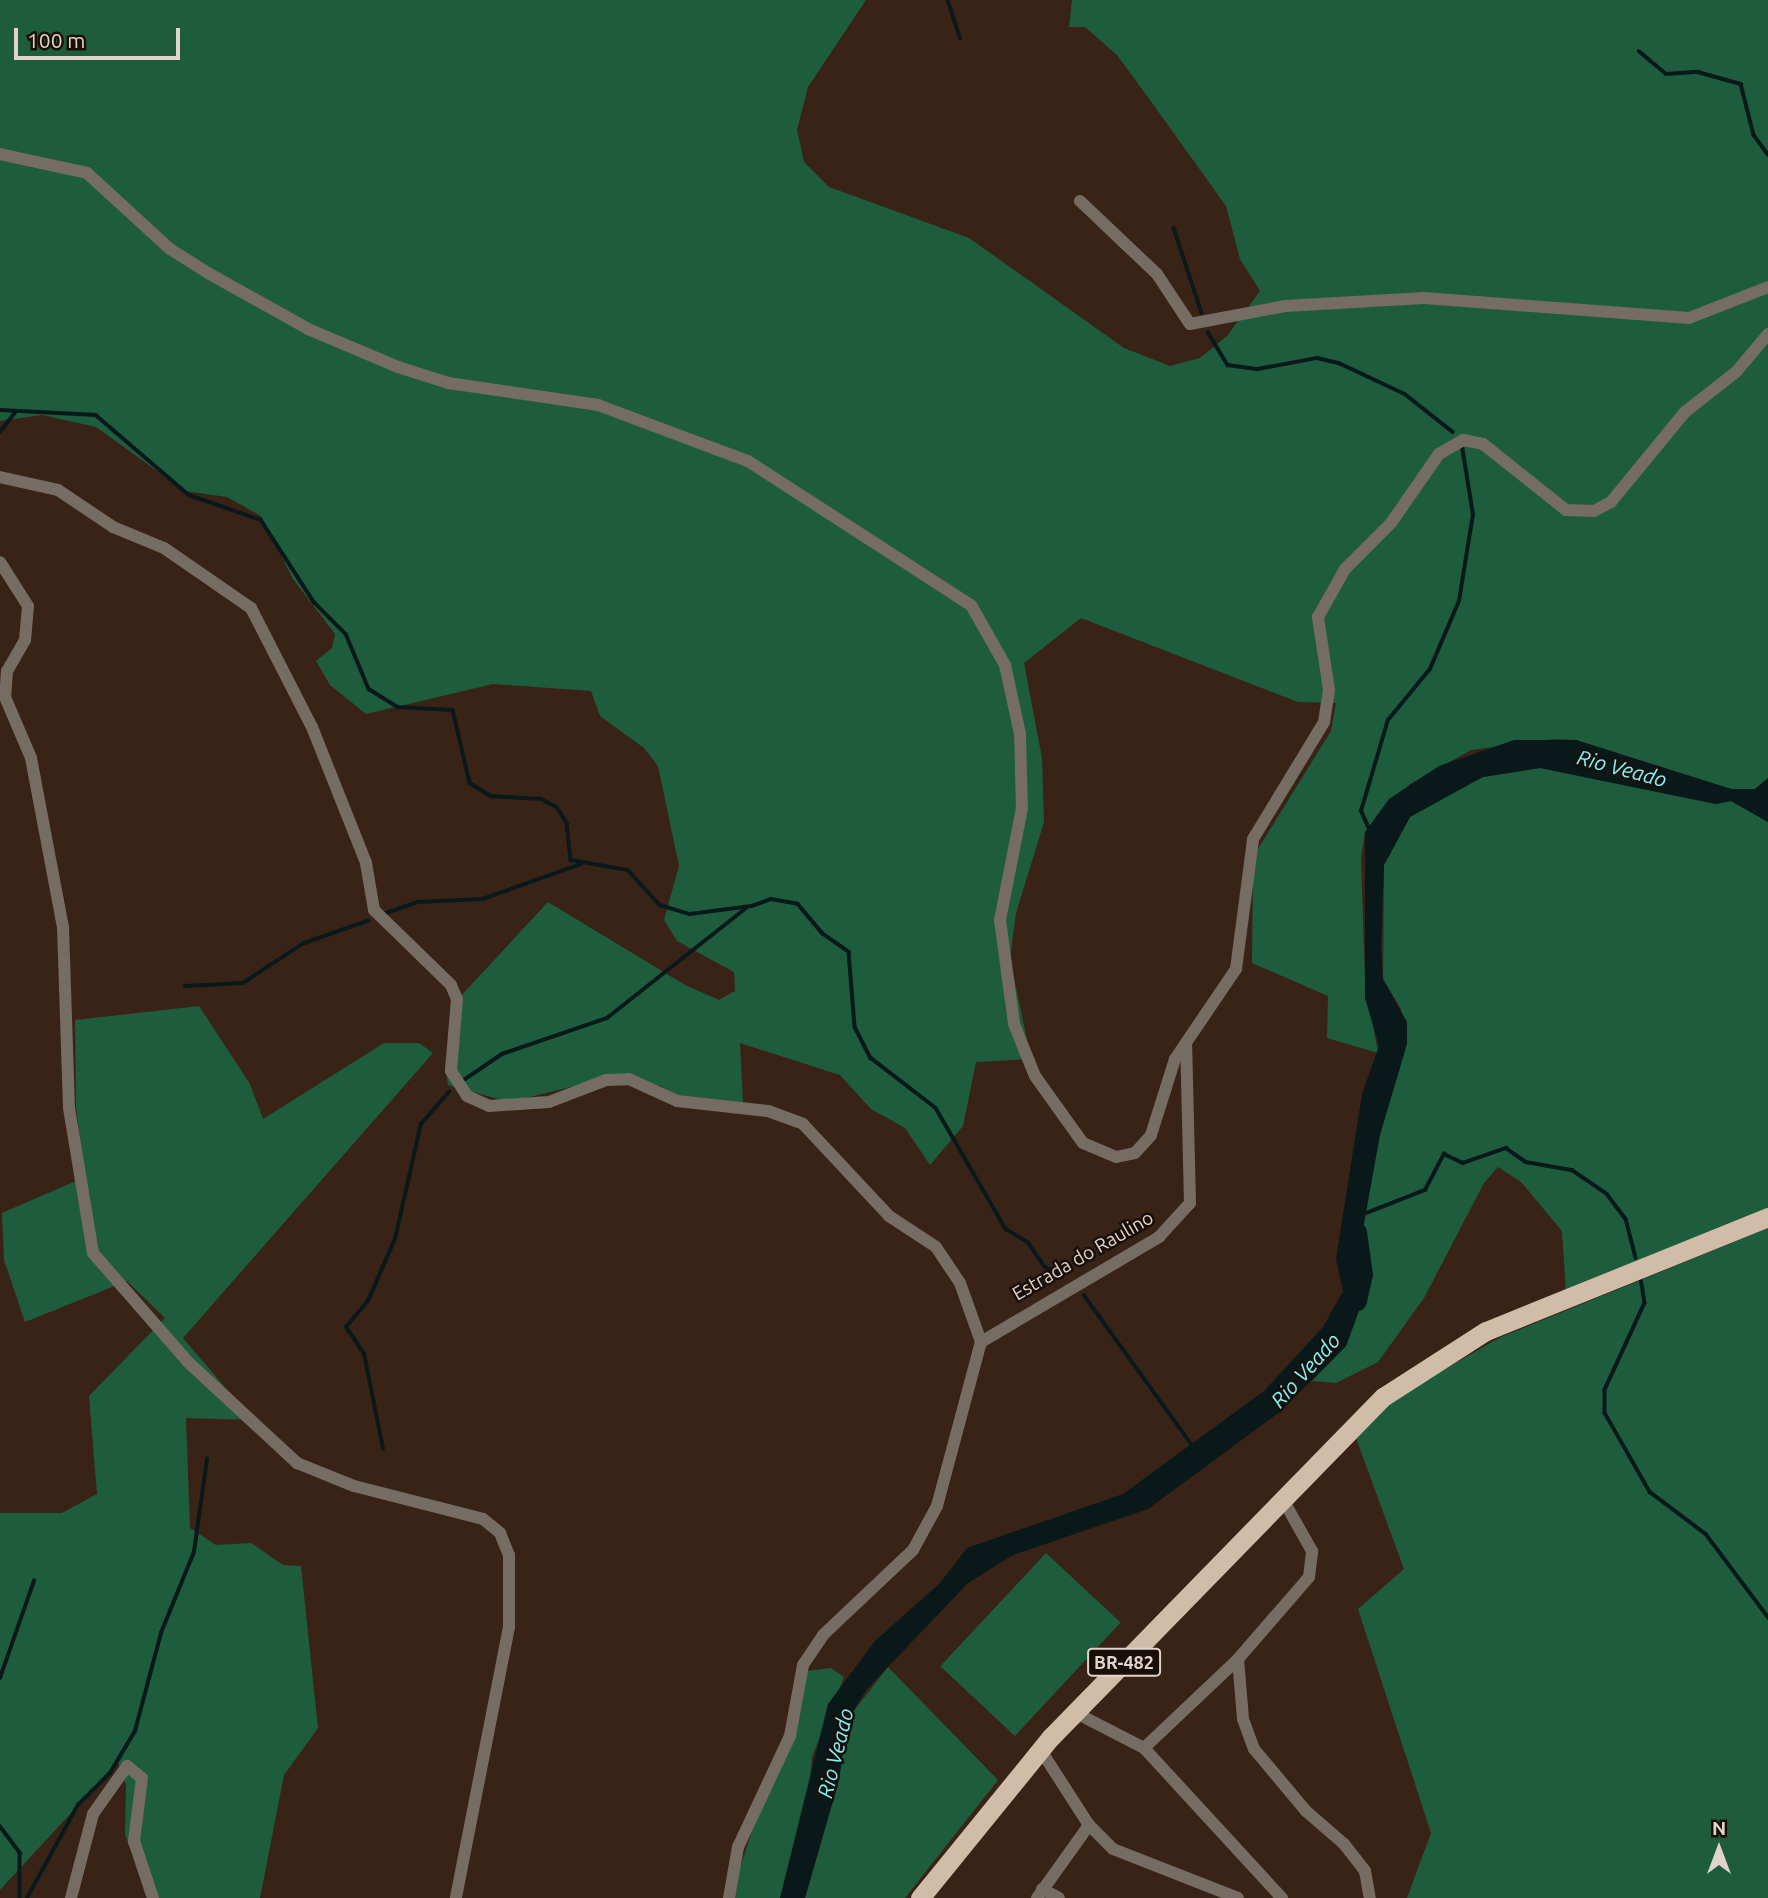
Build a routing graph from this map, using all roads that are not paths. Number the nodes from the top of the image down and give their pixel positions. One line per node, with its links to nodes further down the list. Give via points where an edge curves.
1 (0, 154): 7 (street, via 87,173 170,249 208,274 308,329 398,367 448,383 598,404 748,461 886,555 957,593 992,635 1018,715 1022,808 999,943 1014,1024 1035,1076 1083,1143 1116,1157 1135,1153 1151,1135 1175,1059)
2 (1080, 201): 3 (street, via 1157,274 1190,324 1284,306 1424,298 1689,318)
3 (1768, 287)
4 (1768, 334): 7 (street, via 1741,367 1678,419 1629,485 1594,511 1558,507 1508,461 1473,440 1451,444 1430,464 1401,511 1322,603 1319,634 1329,690 1324,722 1254,839 1243,948)
5 (0, 477): 9 (street, via 58,490 113,527 164,548 251,608 312,727 366,863 374,910 451,985 457,999 451,1071 456,1086 489,1105 516,1105 629,1079 677,1101 768,1111 803,1125 889,1216 936,1247 960,1283)
6 (0, 562): 19 (street, via 28,606 27,632 7,671 5,697 31,758 63,927 69,1108 93,1253 171,1344 297,1463 354,1486 483,1519 500,1533 509,1555 509,1627)
7 (1186, 1043): 9 (street, Estrada do Raulino, via 1194,1179 1181,1220)
8 (1768, 1217): 10 (highway, BR-482, via 1486,1331 1427,1364 1340,1437)
9 (981, 1342): 20 (street, via 950,1466 919,1539 823,1635 803,1665 790,1736 738,1847)
10 (1282, 1499): 11 (street, via 1305,1533 1314,1564 1296,1596); 12 (highway, BR-482)
11 (1238, 1659): 13 (street); 25 (street, via 1243,1720 1254,1749 1351,1853 1365,1871)
12 (1074, 1712): 13 (street); 14 (highway, BR-482)
13 (1144, 1748): 24 (street)
14 (1040, 1749): 15 (street); 21 (highway, BR-482)
15 (1089, 1825): 16 (street); 23 (street, via 1130,1859)
16 (1039, 1894): 22 (street)
17 (71, 1898): 18 (street, via 93,1814 109,1786 133,1766 142,1777 134,1841)
18 (153, 1898)
19 (456, 1898)
20 (729, 1898)
21 (920, 1898)
22 (1059, 1898)
23 (1238, 1898)
24 (1282, 1898)
25 (1370, 1898)

